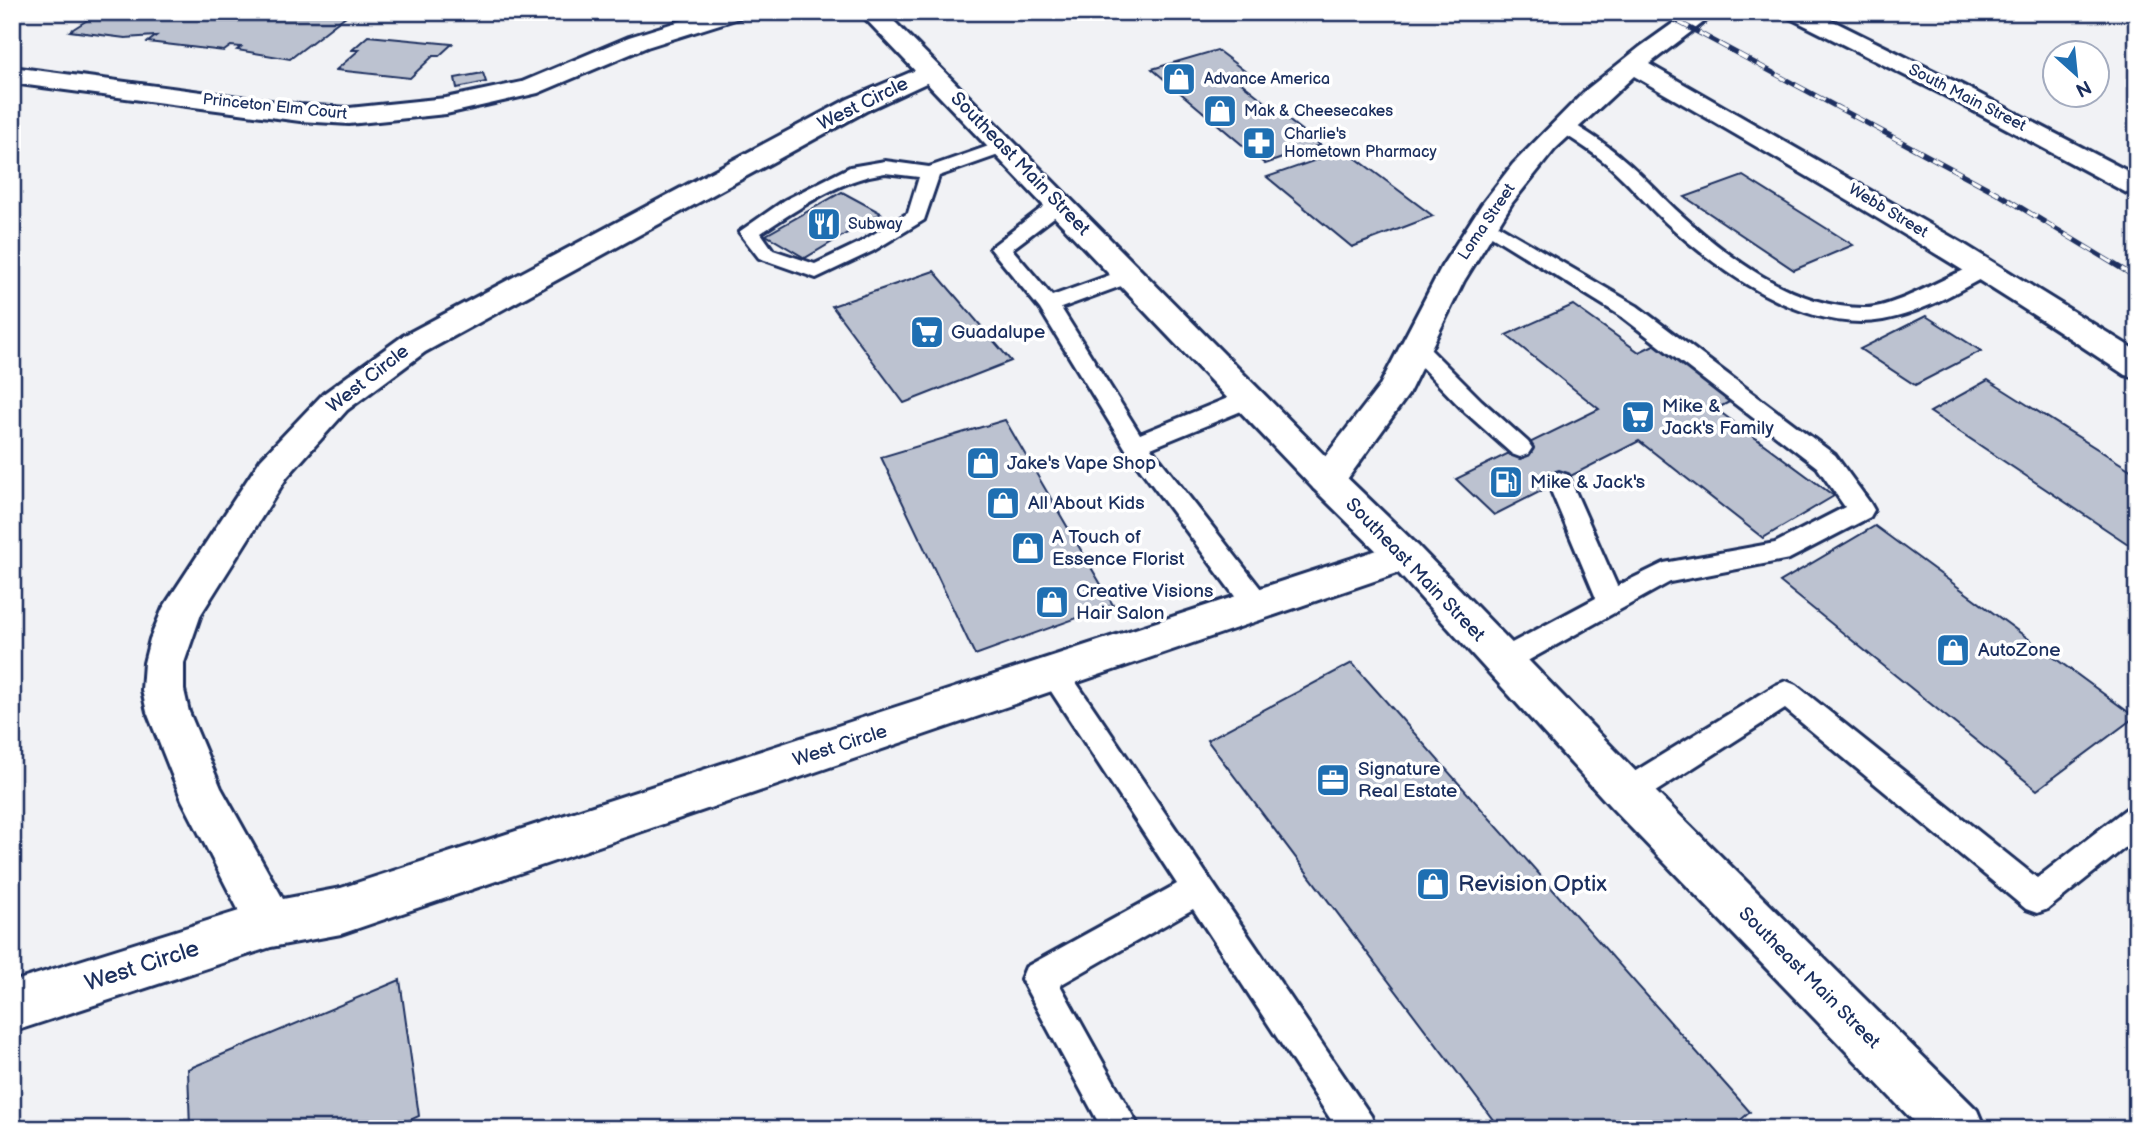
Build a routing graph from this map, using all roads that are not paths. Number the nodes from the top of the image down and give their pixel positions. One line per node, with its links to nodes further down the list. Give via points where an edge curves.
1 (734, 12): 8 (street, Princeton Elm Court, via 638,42 529,88 446,106 349,116)
2 (872, 12): 7 (street, Southeast Main Street)
3 (1705, 12): 6 (street, Loma Street)
4 (1836, 12): 5 (street)
5 (1802, 15): 12 (street, South Main Street)
6 (1633, 65): 9 (street, Loma Street); 15 (street, Webb Street)
7 (930, 72): 10 (street, Southeast Main Street); 33 (street, West Circle, via 857,105 414,344 335,402 274,468 183,608 167,651 163,690 204,800)
8 (12, 75)
9 (1562, 124): 14 (street, Loma Street); 15 (lane, via 1607,154 1670,215 1727,260 1771,289 1820,310 1866,315 1906,307)
10 (1003, 147): 11 (lane); 13 (street, Southeast Main Street)
11 (930, 173): 11 (lane, via 885,167 858,171 749,232 766,254 816,272 917,216)
12 (2137, 187)
13 (1059, 204): 16 (street, Southeast Main Street); 17 (lane, via 1000,247)
14 (1484, 223): 18 (street, Loma Street); 26 (lane, via 1629,311 1826,461 1861,510 1780,552 1664,573)
15 (1983, 269): 19 (street, Webb Street)
16 (1128, 276): 17 (lane); 20 (street, Southeast Main Street)
17 (1048, 305): 21 (lane)
18 (1415, 347): 22 (lane); 23 (street, Loma Street, via 1392,395)
19 (2137, 367)
20 (1248, 399): 21 (lane); 23 (street, Southeast Main Street)
21 (1135, 445): 27 (lane)
22 (1520, 448)
23 (1327, 480): 25 (street, Southeast Main Street)
24 (1559, 481): 26 (lane)
25 (1405, 556): 27 (street, West Circle); 28 (street, Southeast Main Street)
26 (1611, 602): 28 (lane)
27 (1258, 606): 29 (street, West Circle)
28 (1503, 661): 30 (street, Southeast Main Street)
29 (1055, 674): 32 (lane); 33 (street, West Circle, via 341,911)
30 (1627, 793): 31 (lane, via 1786,693 2037,898); 37 (street, Southeast Main Street)
31 (2137, 819)
32 (1198, 889): 35 (lane, via 1038,979); 36 (lane)
33 (271, 924): 34 (street, West Circle)
34 (12, 1007)
35 (1122, 1129)
36 (1358, 1129)
37 (1958, 1129)

